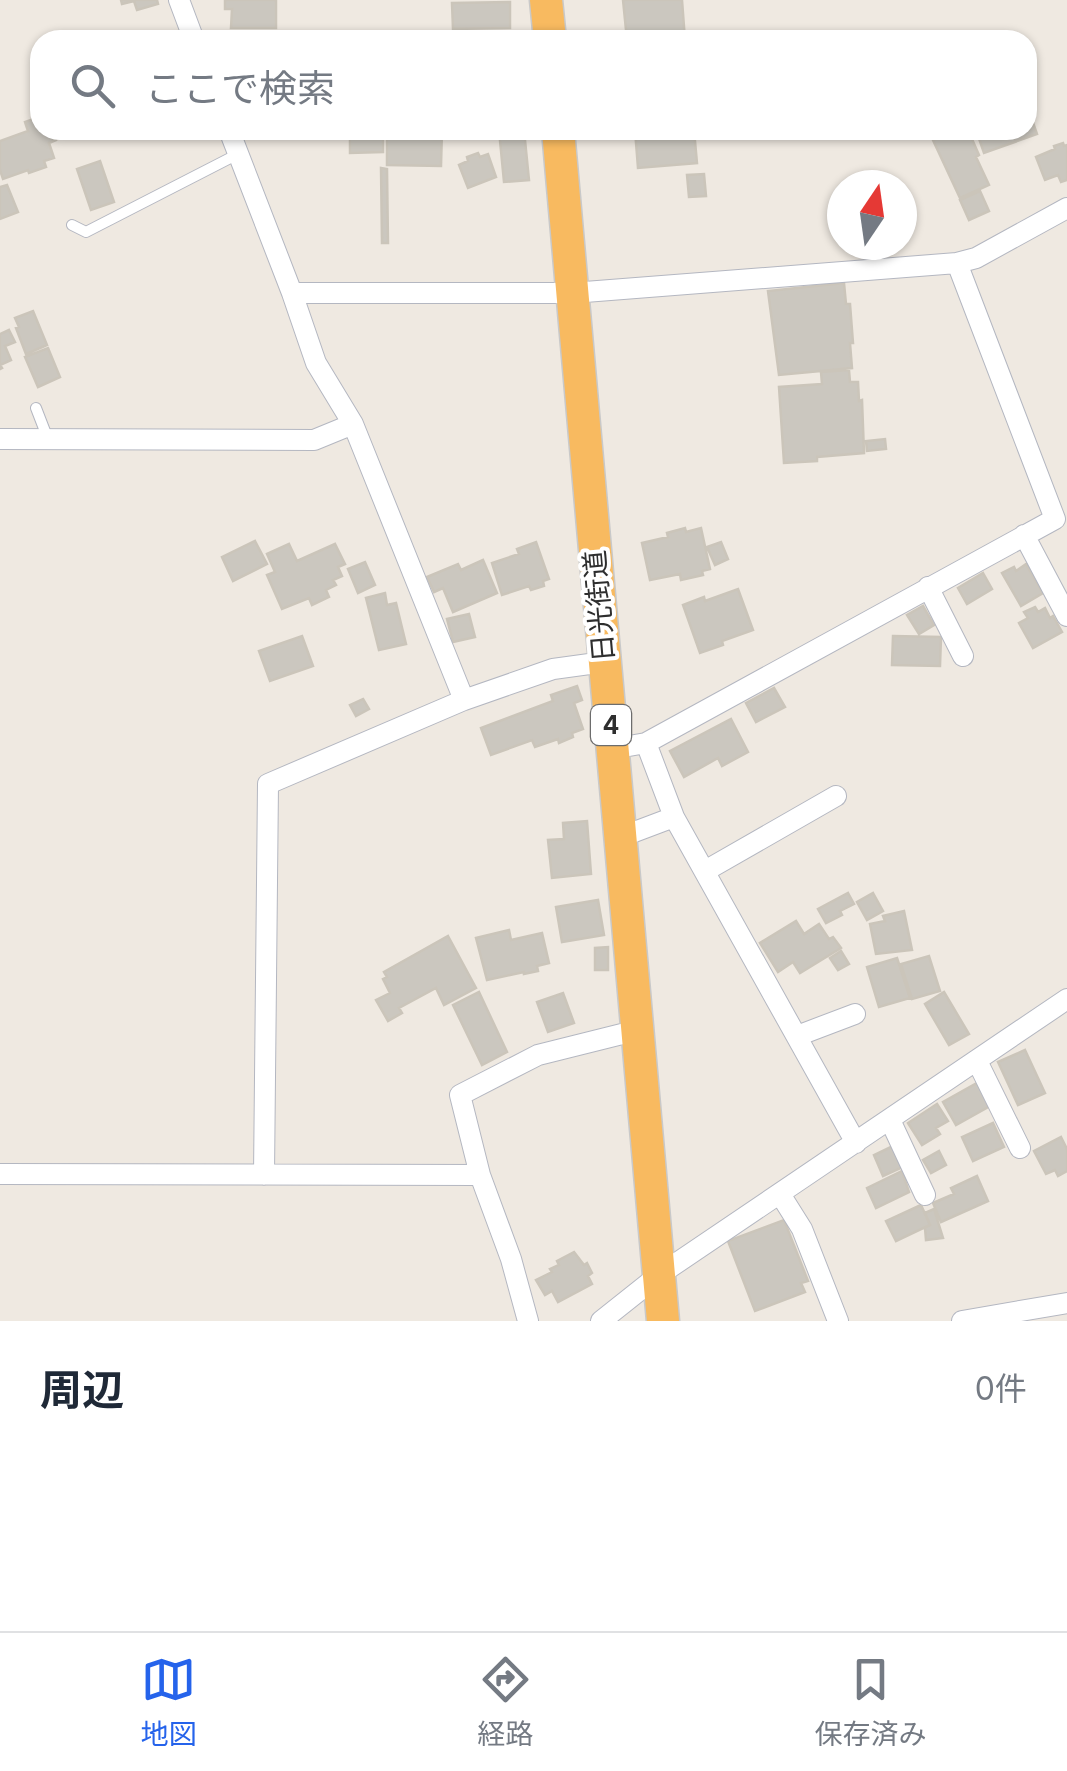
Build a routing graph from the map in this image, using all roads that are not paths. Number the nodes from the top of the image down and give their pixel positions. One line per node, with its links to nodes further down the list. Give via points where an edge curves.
1 (179, 0): 3 (street)
2 (546, 0): 4 (highway)
3 (190, 30)
4 (549, 30)
5 (233, 140): 7 (street)
6 (559, 140): 12 (highway, 日光街道 / 4)
7 (238, 154): 9 (lane, via 86,232); 11 (street)
8 (1067, 208): 10 (street)
9 (72, 225)
10 (957, 263): 12 (street); 17 (street)
11 (292, 292): 12 (street); 14 (street, via 316,363)
12 (572, 293): 22 (highway, 日光街道 / 4)
13 (36, 408): 16 (lane)
14 (353, 424): 16 (street, via 314,440); 23 (street)
15 (0, 439): 16 (street)
16 (48, 439)
17 (1061, 516): 18 (street)
18 (1024, 536): 19 (street); 20 (street)
19 (928, 587): 21 (street); 24 (street)
20 (1067, 616)
21 (963, 656)
22 (604, 662): 23 (street, via 553,670); 25 (highway, 日光街道 / 4)
23 (464, 700): 39 (street, via 268,784)
24 (646, 743): 25 (street); 27 (street)
25 (612, 748): 28 (highway, 日光街道 / 4)
26 (836, 796): 29 (street)
27 (674, 816): 28 (street); 29 (street)
28 (621, 837): 32 (highway, 日光街道 / 4)
29 (705, 871): 33 (street)
30 (1067, 999): 34 (street)
31 (855, 1014): 33 (street)
32 (638, 1030): 40 (street, via 538,1055 460,1095); 43 (highway, 日光街道 / 4)
33 (796, 1036): 36 (street)
34 (977, 1060): 35 (street); 37 (street)
35 (890, 1120): 36 (street); 42 (street)
36 (856, 1143): 41 (street)
37 (1020, 1148)
38 (0, 1174): 39 (street)
39 (264, 1175): 40 (street)
40 (480, 1175): 45 (street)
41 (780, 1194): 43 (street); 48 (street, via 802,1229)
42 (925, 1196)
43 (659, 1275): 46 (street); 47 (highway, 日光街道 / 4)
44 (1067, 1303): 49 (street)
45 (528, 1321)
46 (601, 1321)
47 (663, 1321)
48 (838, 1321)
49 (962, 1321)

